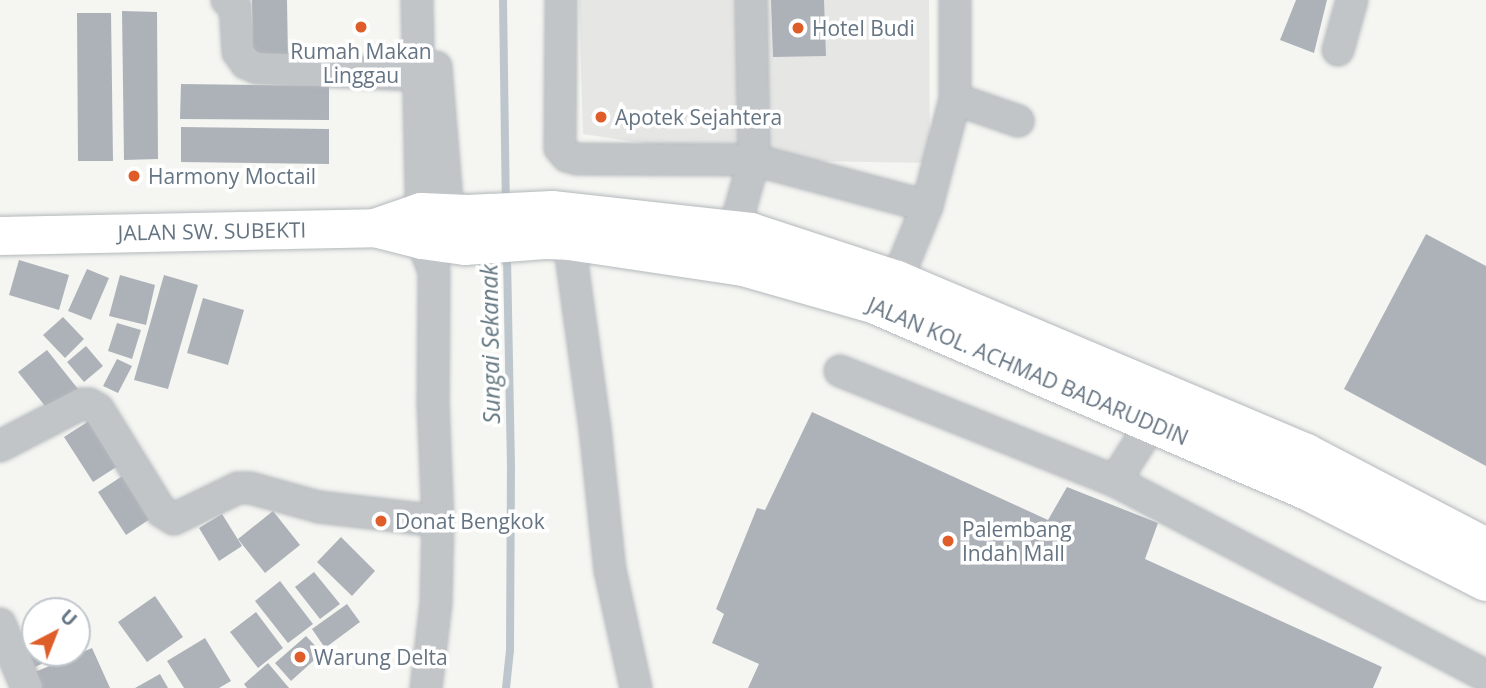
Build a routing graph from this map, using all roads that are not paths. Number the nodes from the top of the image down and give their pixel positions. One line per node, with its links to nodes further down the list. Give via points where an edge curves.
1 (226, 0): 9 (street, via 235,7 238,52 257,68)
2 (417, 0): 9 (street)
3 (431, 0): 16 (street)
4 (561, 0): 12 (street, via 560,148 567,156)
5 (751, 0): 12 (street)
6 (956, 0): 10 (street)
7 (1352, 0): 8 (street)
8 (1338, 50)
9 (418, 75): 16 (street)
10 (955, 99): 11 (street); 13 (street)
11 (1018, 121)
12 (754, 160): 13 (street); 15 (street)
13 (927, 206): 18 (street)
14 (555, 230): 15 (main road, JALAN KOL. ACHMAD BADARUDDIN); 16 (main road, JALAN SW. SUBEKTI); 20 (main road, JALAN KOL. ACHMAD BADARUDDIN, via 743,267 873,304); 30 (street, via 595,428 610,570)
15 (743, 231): 18 (main road, JALAN KOL. ACHMAD BADARUDDIN)
16 (443, 234): 17 (main road, JALAN SW. SUBEKTI, via 375,228); 23 (street, via 433,402)
17 (0, 236)
18 (897, 280): 24 (main road, JALAN KOL. ACHMAD BADARUDDIN, via 1306,453)
19 (840, 371): 22 (street)
20 (1152, 423): 22 (street); 25 (main road, JALAN KOL. ACHMAD BADARUDDIN, via 1311,493)
21 (0, 446): 23 (street, via 89,404 98,409 161,510 174,519 237,488 250,488 319,507)
22 (1115, 481): 27 (street)
23 (438, 521): 29 (street, via 436,603)
24 (1486, 547)
25 (1486, 582)
26 (0, 624): 28 (street)
27 (1486, 676)
28 (27, 688)
29 (426, 688)
30 (636, 688)

